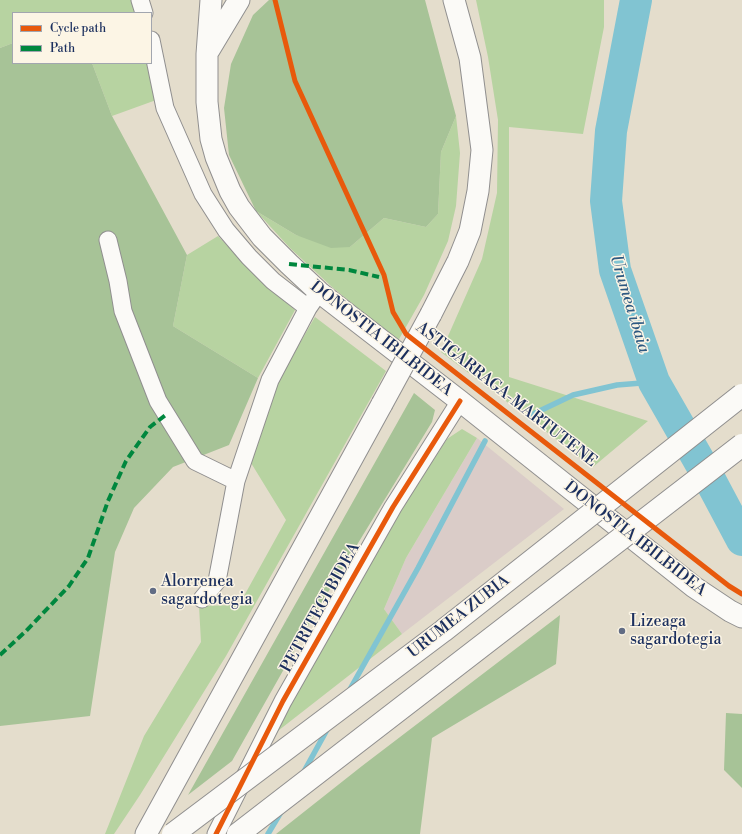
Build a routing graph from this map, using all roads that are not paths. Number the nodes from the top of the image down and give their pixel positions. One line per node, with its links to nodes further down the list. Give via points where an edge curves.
1 (140, 0): 6 (street)
2 (211, 0): 8 (main road, DONOSTIA IBILBIDEA)
3 (239, 0): 8 (main road)
4 (439, 0): 9 (main road, via 452,38)
5 (454, 0): 9 (main road)
6 (144, 12)
7 (152, 45): 11 (street, via 165,108 203,194 226,230 273,281)
8 (207, 54): 11 (main road, DONOSTIA IBILBIDEA, via 207,102 211,139 222,174 242,212 289,264)
9 (470, 58): 18 (main road, bridge, via 482,150 478,191 470,231 458,261)
10 (108, 240): 15 (street, via 123,311 158,401 195,461)
11 (314, 300): 13 (main road, DONOSTIA IBILBIDEA); 15 (street, via 270,380)
12 (742, 395): 19 (highway, URUMEA ZUBIA, bridge, via 443,631)
13 (460, 401): 17 (main road, DONOSTIA IBILBIDEA, via 694,587); 20 (street, PETRITEGI BIDEA, via 393,506 284,701)
14 (742, 445): 21 (highway, bridge)
15 (236, 480): 16 (street, via 217,581)
16 (202, 599)
17 (742, 617)
18 (146, 834)
19 (173, 834)
20 (216, 834)
21 (238, 834)

